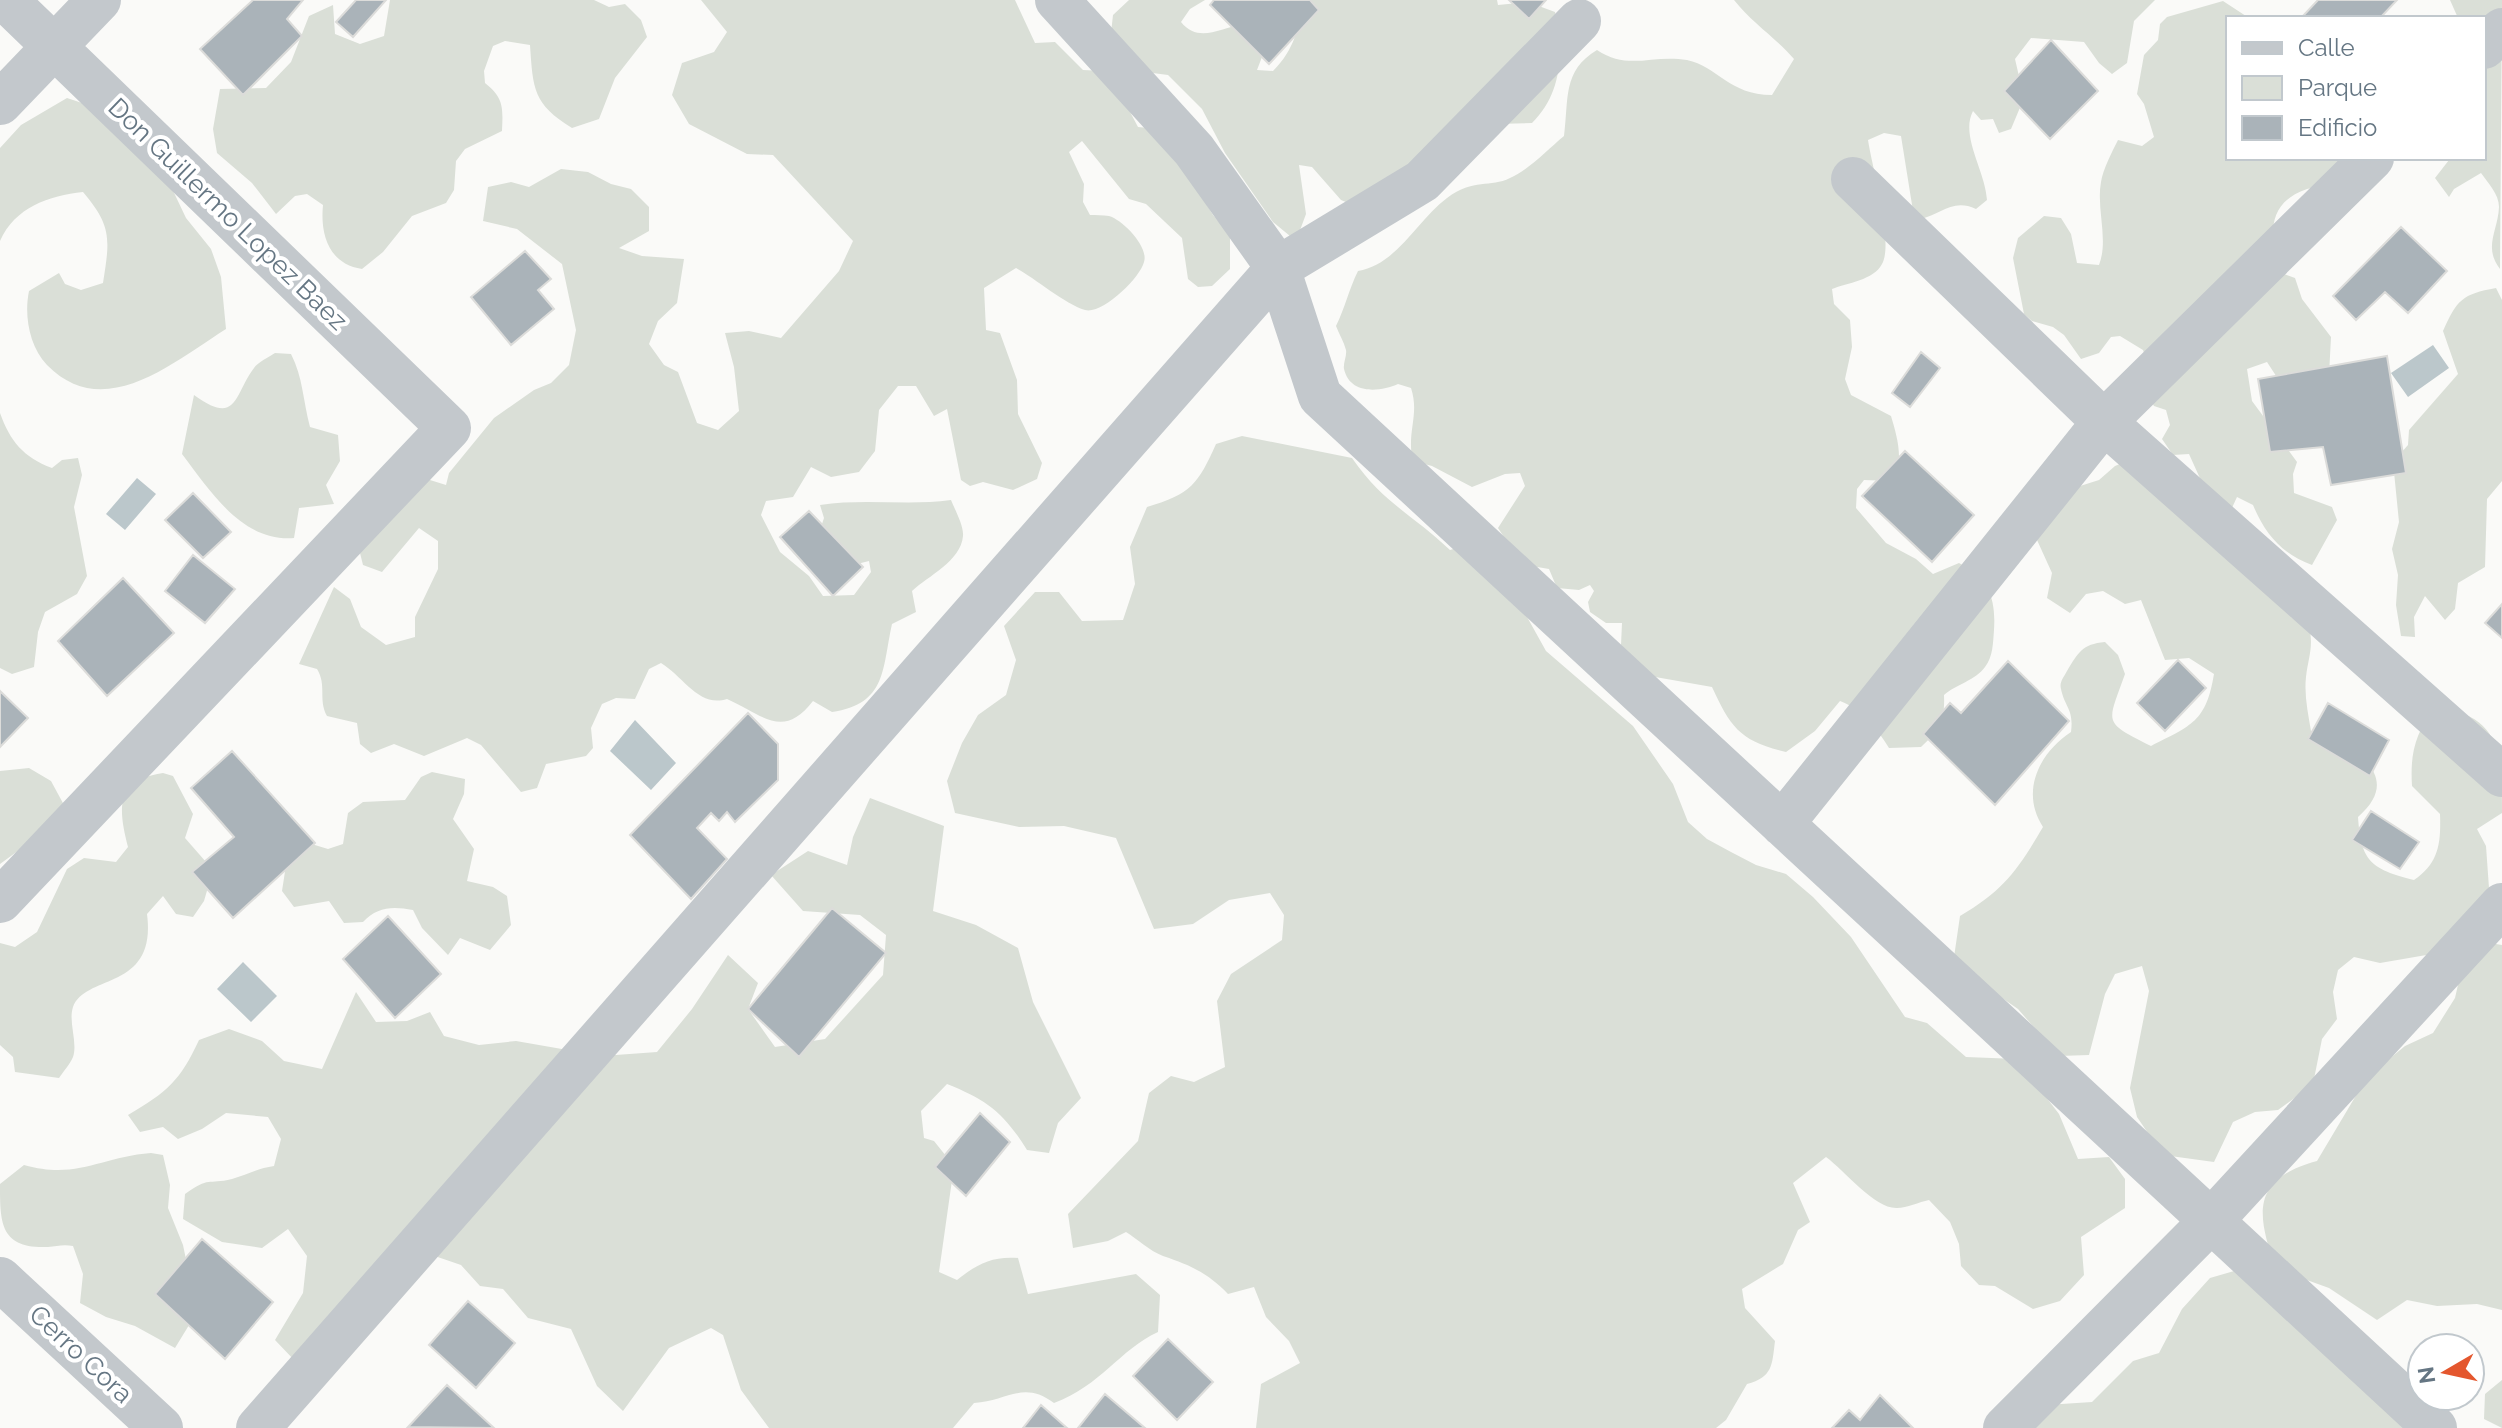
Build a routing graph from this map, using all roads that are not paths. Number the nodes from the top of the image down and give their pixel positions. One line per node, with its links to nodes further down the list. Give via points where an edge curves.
1 (6, 0): 7 (street, Don Guillermo Lopez Baez)
2 (99, 0): 7 (street)
3 (1057, 0): 11 (street, via 1194,150)
4 (1579, 21): 11 (street, via 1422,181)
5 (2502, 30): 6 (street)
6 (2486, 45)
7 (55, 47): 8 (street); 15 (street, Don Guillermo Lopez Baez, via 449,428)
8 (0, 103)
9 (2370, 160): 12 (street)
10 (1853, 179): 12 (street)
11 (1278, 268): 14 (street, via 1320,396); 20 (street)
12 (2104, 422): 13 (street); 14 (street)
13 (2502, 775)
14 (1782, 824): 17 (street)
15 (0, 901)
16 (2502, 905): 17 (street)
17 (2211, 1221): 21 (street); 22 (street)
18 (0, 1279): 19 (street, Cerro Cora)
19 (161, 1428)
20 (258, 1428)
21 (2005, 1428)
22 (2435, 1428)

